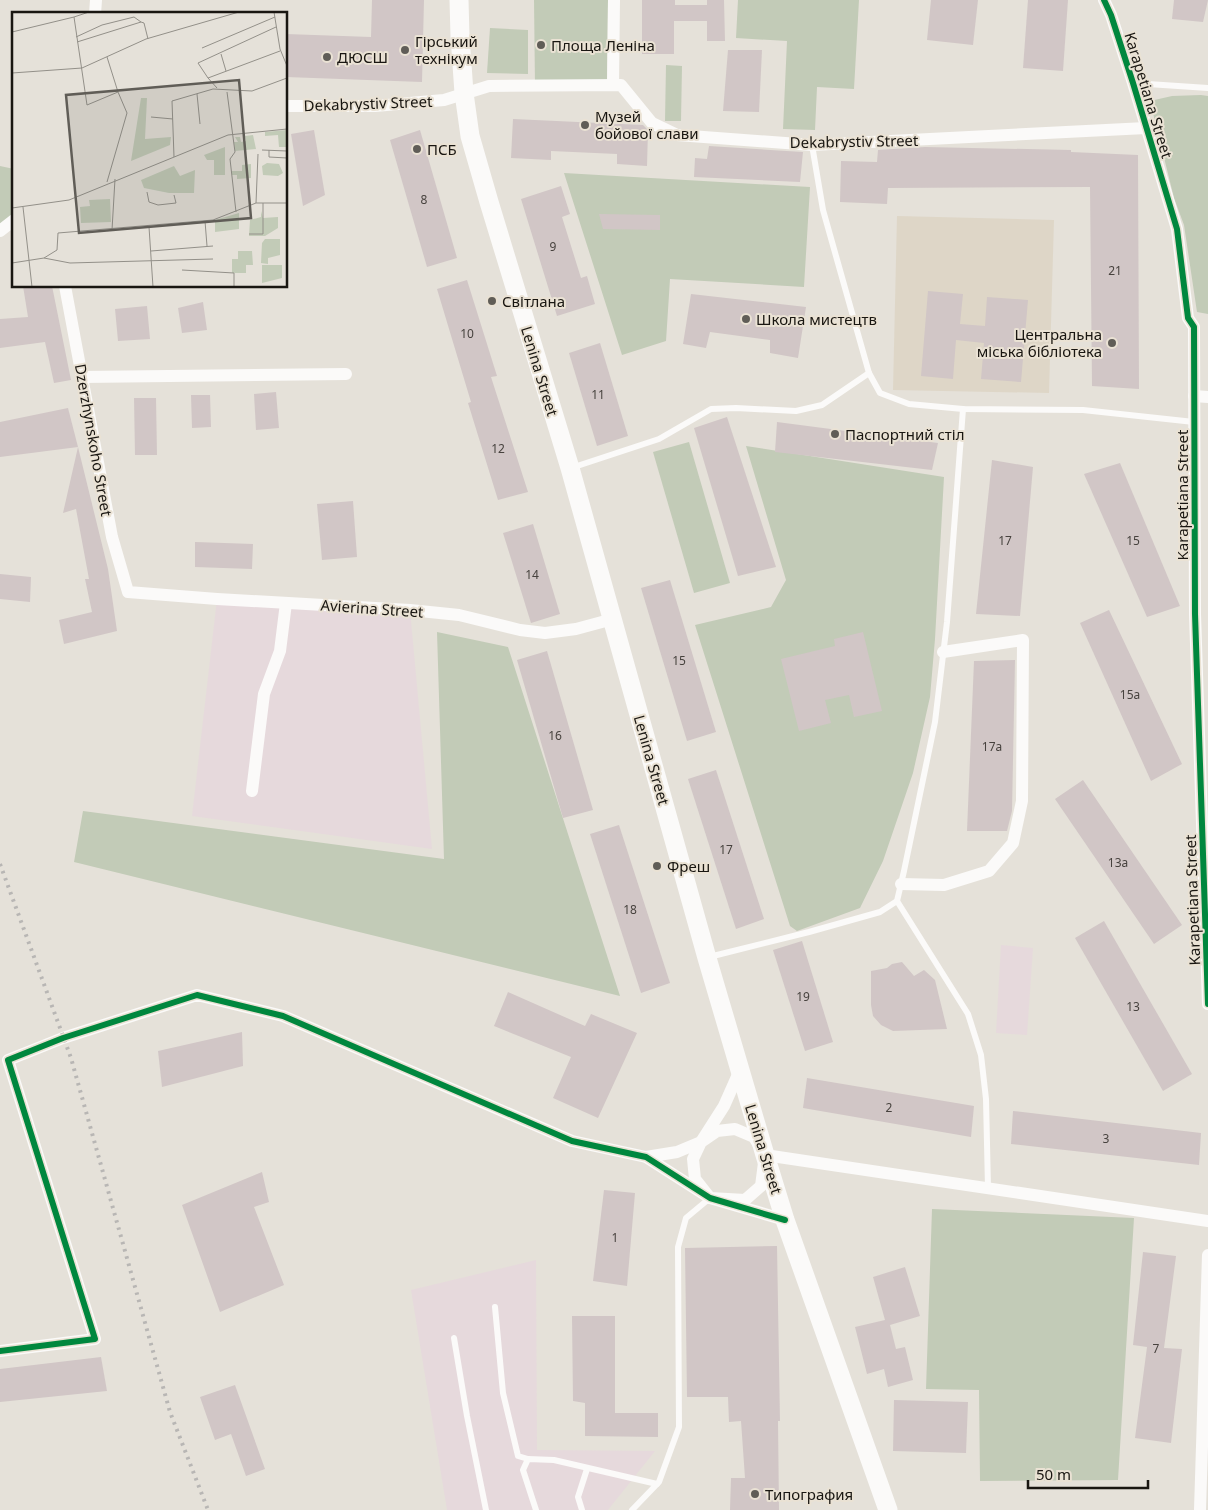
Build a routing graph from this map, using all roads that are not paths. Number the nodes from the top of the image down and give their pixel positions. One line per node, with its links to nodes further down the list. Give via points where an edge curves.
1 (459, 0): 7 (main road, Lenina Street)
2 (614, 0): 5 (street)
3 (1104, 0): 4 (street, Karapetiana Street)
4 (1133, 82): 6 (lane); 9 (street, Karapetiana Street)
5 (613, 85): 7 (street, Dekabrystiv Street, via 489,86); 10 (street, Dekabrystiv Street, via 621,85 652,122 677,135)
6 (1208, 88)
7 (464, 93): 8 (street, Dekabrystiv Street, via 444,100 375,106); 21 (main road, Lenina Street, via 470,136)
8 (288, 106)
9 (1146, 128): 10 (street, Dekabrystiv Street); 17 (street, Karapetiana Street, via 1177,229 1188,318 1194,327)
10 (812, 145): 14 (lane, via 823,210)
11 (12, 222): 12 (street)
12 (0, 231)
13 (65, 288): 16 (street, Dzerzhynskoho Street)
14 (869, 373): 19 (lane, via 880,394 908,404); 21 (lane, via 822,405 796,411 711,409 659,439)
15 (346, 374): 16 (street)
16 (82, 376): 22 (street, Dzerzhynskoho Street, via 112,537)
17 (1194, 396): 18 (street); 20 (street, Karapetiana Street)
18 (1208, 397)
19 (962, 409): 20 (lane, via 1083,410); 25 (lane)
20 (1194, 422): 28 (street, Karapetiana Street, via 1195,614)
21 (570, 468): 24 (main road, Lenina Street)
22 (128, 592): 23 (street, Avierina Street)
23 (286, 602): 24 (street, Avierina Street, via 410,610 545,633); 26 (street, via 280,650 264,694)
24 (613, 619): 30 (main road, Lenina Street)
25 (943, 652): 27 (lane, via 935,722); 27 (street, via 1023,640 1022,801 1013,843 989,871 944,885)
26 (252, 791)
27 (901, 884): 29 (lane)
28 (1206, 891): 31 (street, Karapetiana Street)
29 (897, 900): 30 (lane, via 880,912); 37 (lane, via 968,1014 981,1055 986,1099)
30 (707, 958): 33 (main road, Lenina Street)
31 (1208, 1004)
32 (4, 1062): 36 (street, via 63,1038 197,995 283,1016 572,1141); 44 (street, via 95,1339)
33 (740, 1070): 34 (street, via 724,1106); 35 (main road, Lenina Street)
34 (701, 1142): 35 (street, via 717,1131 735,1129 754,1137); 36 (street, via 677,1152); 38 (street, via 693,1159 695,1179)
35 (765, 1155): 37 (street); 38 (street, via 761,1186 745,1200); 39 (main road, Lenina Street)
36 (646, 1157): 38 (street)
37 (988, 1188): 40 (street)
38 (710, 1198): 39 (street); 47 (lane, via 686,1218 678,1247 679,1428)
39 (785, 1220): 52 (main road, Lenina Street)
40 (1208, 1221)
41 (1208, 1255): 53 (street)
42 (495, 1307): 45 (lane, via 503,1393 518,1456)
43 (454, 1338): 48 (lane)
44 (0, 1351)
45 (528, 1459): 46 (lane, via 554,1460); 49 (lane, via 523,1470)
46 (587, 1469): 47 (lane); 50 (lane, via 578,1497)
47 (657, 1484): 51 (lane)
48 (486, 1510)
49 (536, 1510)
50 (582, 1510)
51 (632, 1510)
52 (888, 1510)
53 (1200, 1510)

